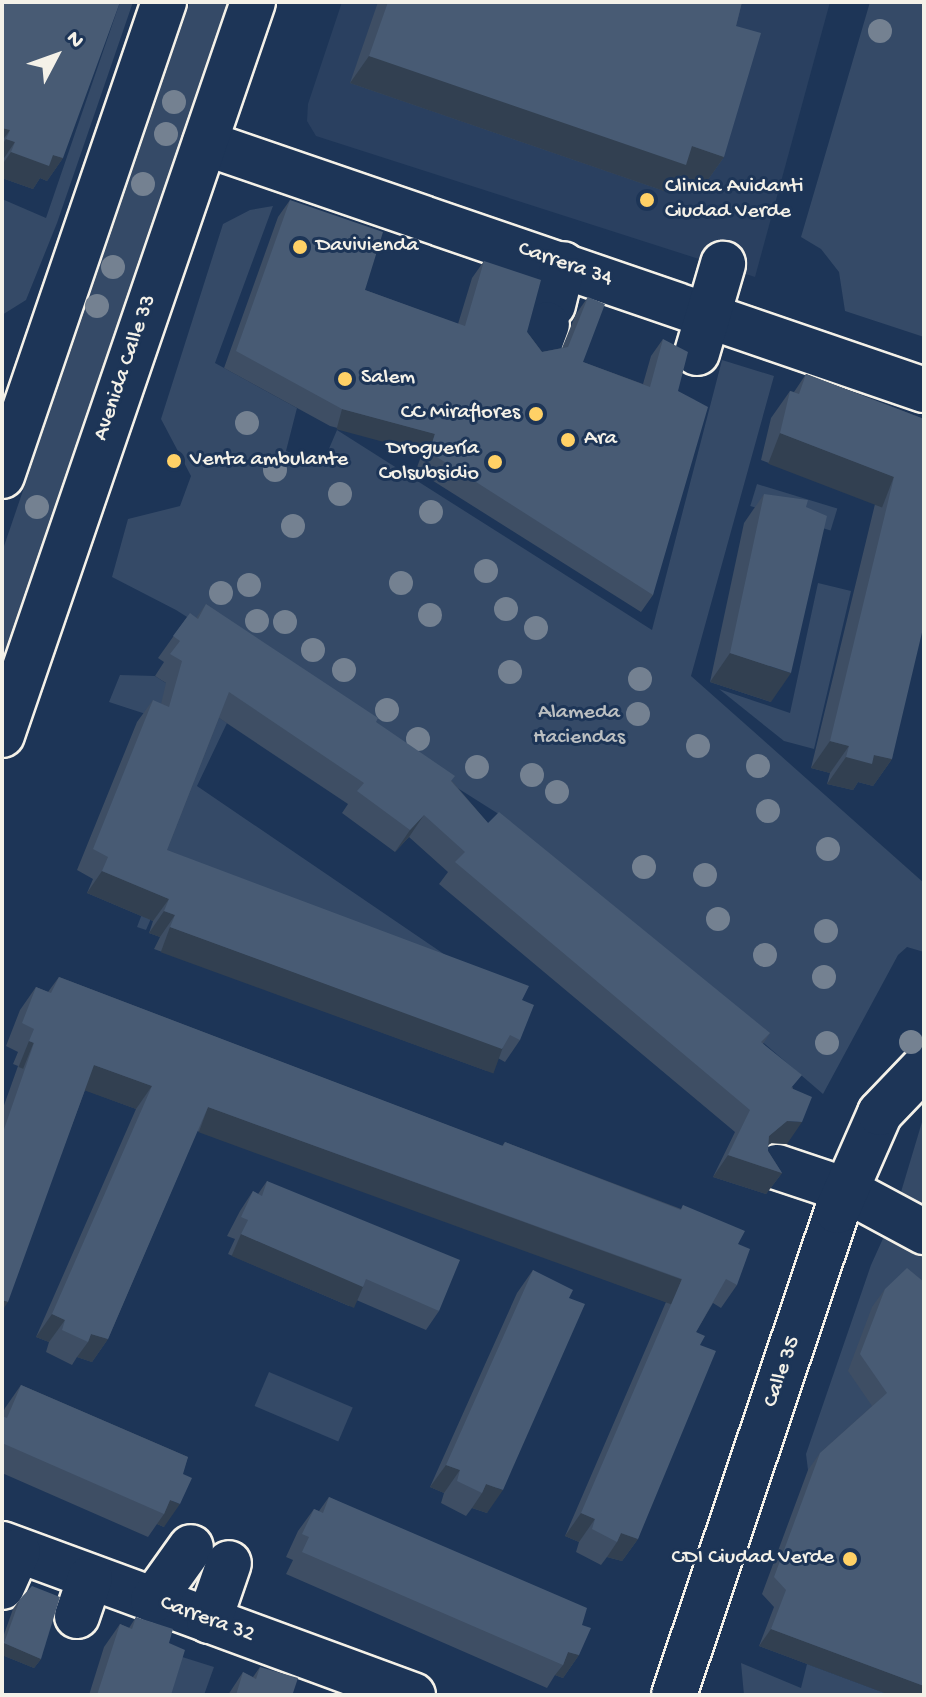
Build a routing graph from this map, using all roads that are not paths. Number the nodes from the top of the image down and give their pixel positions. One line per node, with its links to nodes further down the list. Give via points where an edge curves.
1 (164, 2): 7 (street)
2 (253, 2): 3 (street, Avenida Calle 33)
3 (205, 143): 5 (street, Carrera 34, via 550,310); 8 (street, Avenida Calle 33)
4 (723, 264): 5 (street)
5 (702, 334): 6 (street, Carrera 34)
6 (924, 390)
7 (2, 476)
8 (2, 735)
9 (924, 1067): 11 (street, Calle 35, via 880,1113)
10 (777, 1167): 11 (street)
11 (846, 1190): 12 (street); 17 (street, Calle 35)
12 (924, 1232)
13 (7, 1561): 14 (street, Carrera 32, via 83,1597)
14 (153, 1600): 15 (street, Carrera 32); 15 (street, via 210,1555)
15 (209, 1621): 16 (street, Carrera 32)
16 (413, 1695)
17 (674, 1695)

